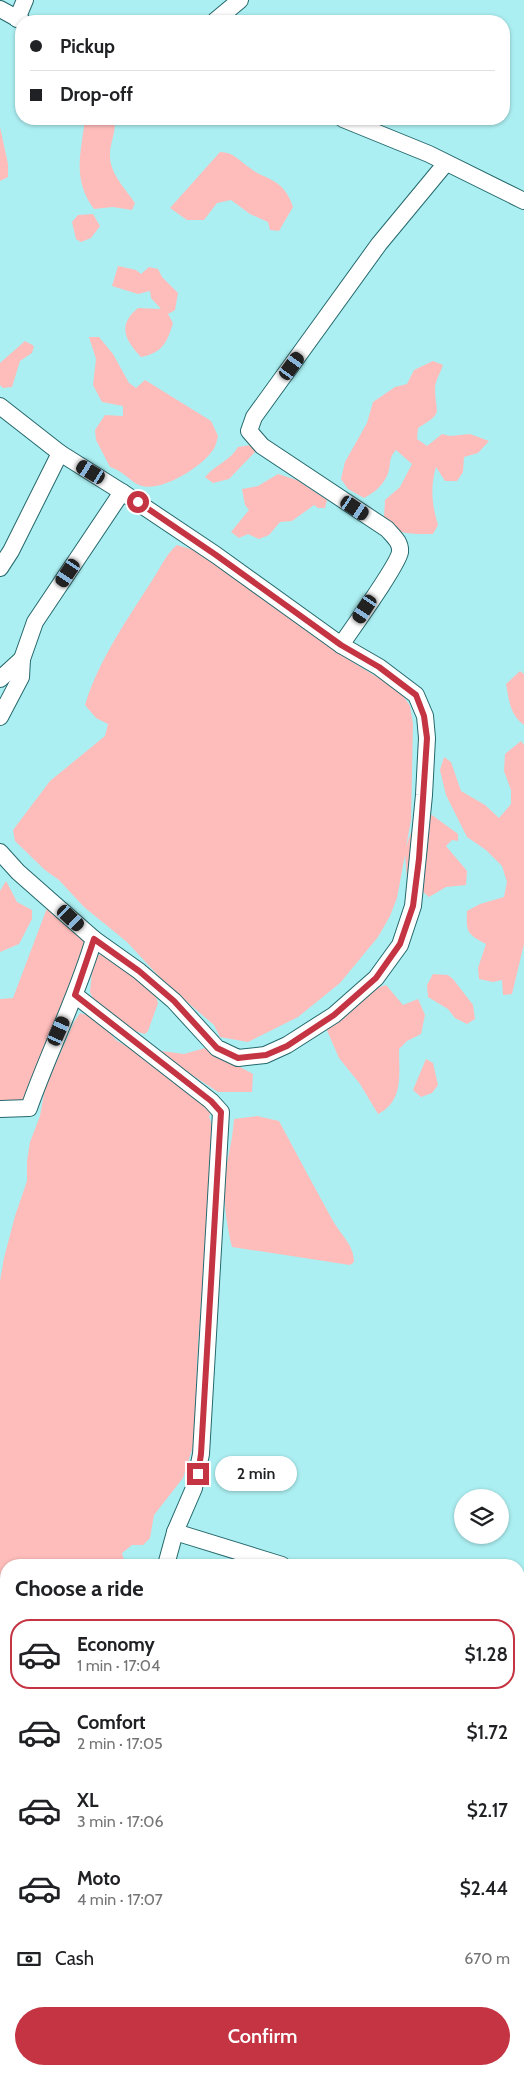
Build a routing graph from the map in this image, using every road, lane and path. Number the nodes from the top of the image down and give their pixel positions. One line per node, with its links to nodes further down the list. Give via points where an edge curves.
1 (25, 0): 4 (street)
2 (240, 0): 5 (street)
3 (0, 9): 6 (street)
4 (20, 15)
5 (222, 15)
6 (15, 18)
7 (357, 125): 8 (street)
8 (446, 163): 9 (street); 14 (street, via 379,244 254,417 249,431 262,446 387,529 398,541 400,553 392,568)
9 (524, 201)
10 (0, 406): 11 (street)
11 (60, 453): 12 (street); 13 (street)
12 (122, 492): 14 (street); 15 (street, via 35,622)
13 (0, 568)
14 (341, 645): 21 (street, via 379,667 416,695 424,716 427,738 413,906 400,944 376,978 334,1015 287,1046 266,1055 238,1058 217,1048 174,1001)
15 (22, 659): 16 (street); 17 (street, via 21,677)
16 (0, 679)
17 (0, 717)
18 (0, 852): 20 (street)
19 (0, 871): 20 (street)
20 (18, 872): 21 (street)
21 (94, 939): 22 (street)
22 (75, 995): 23 (street, via 29,1108); 24 (street, via 221,1112 201,1454 194,1488)
23 (0, 1109)
24 (175, 1532): 25 (street); 26 (street)
25 (168, 1559)
26 (263, 1559)

